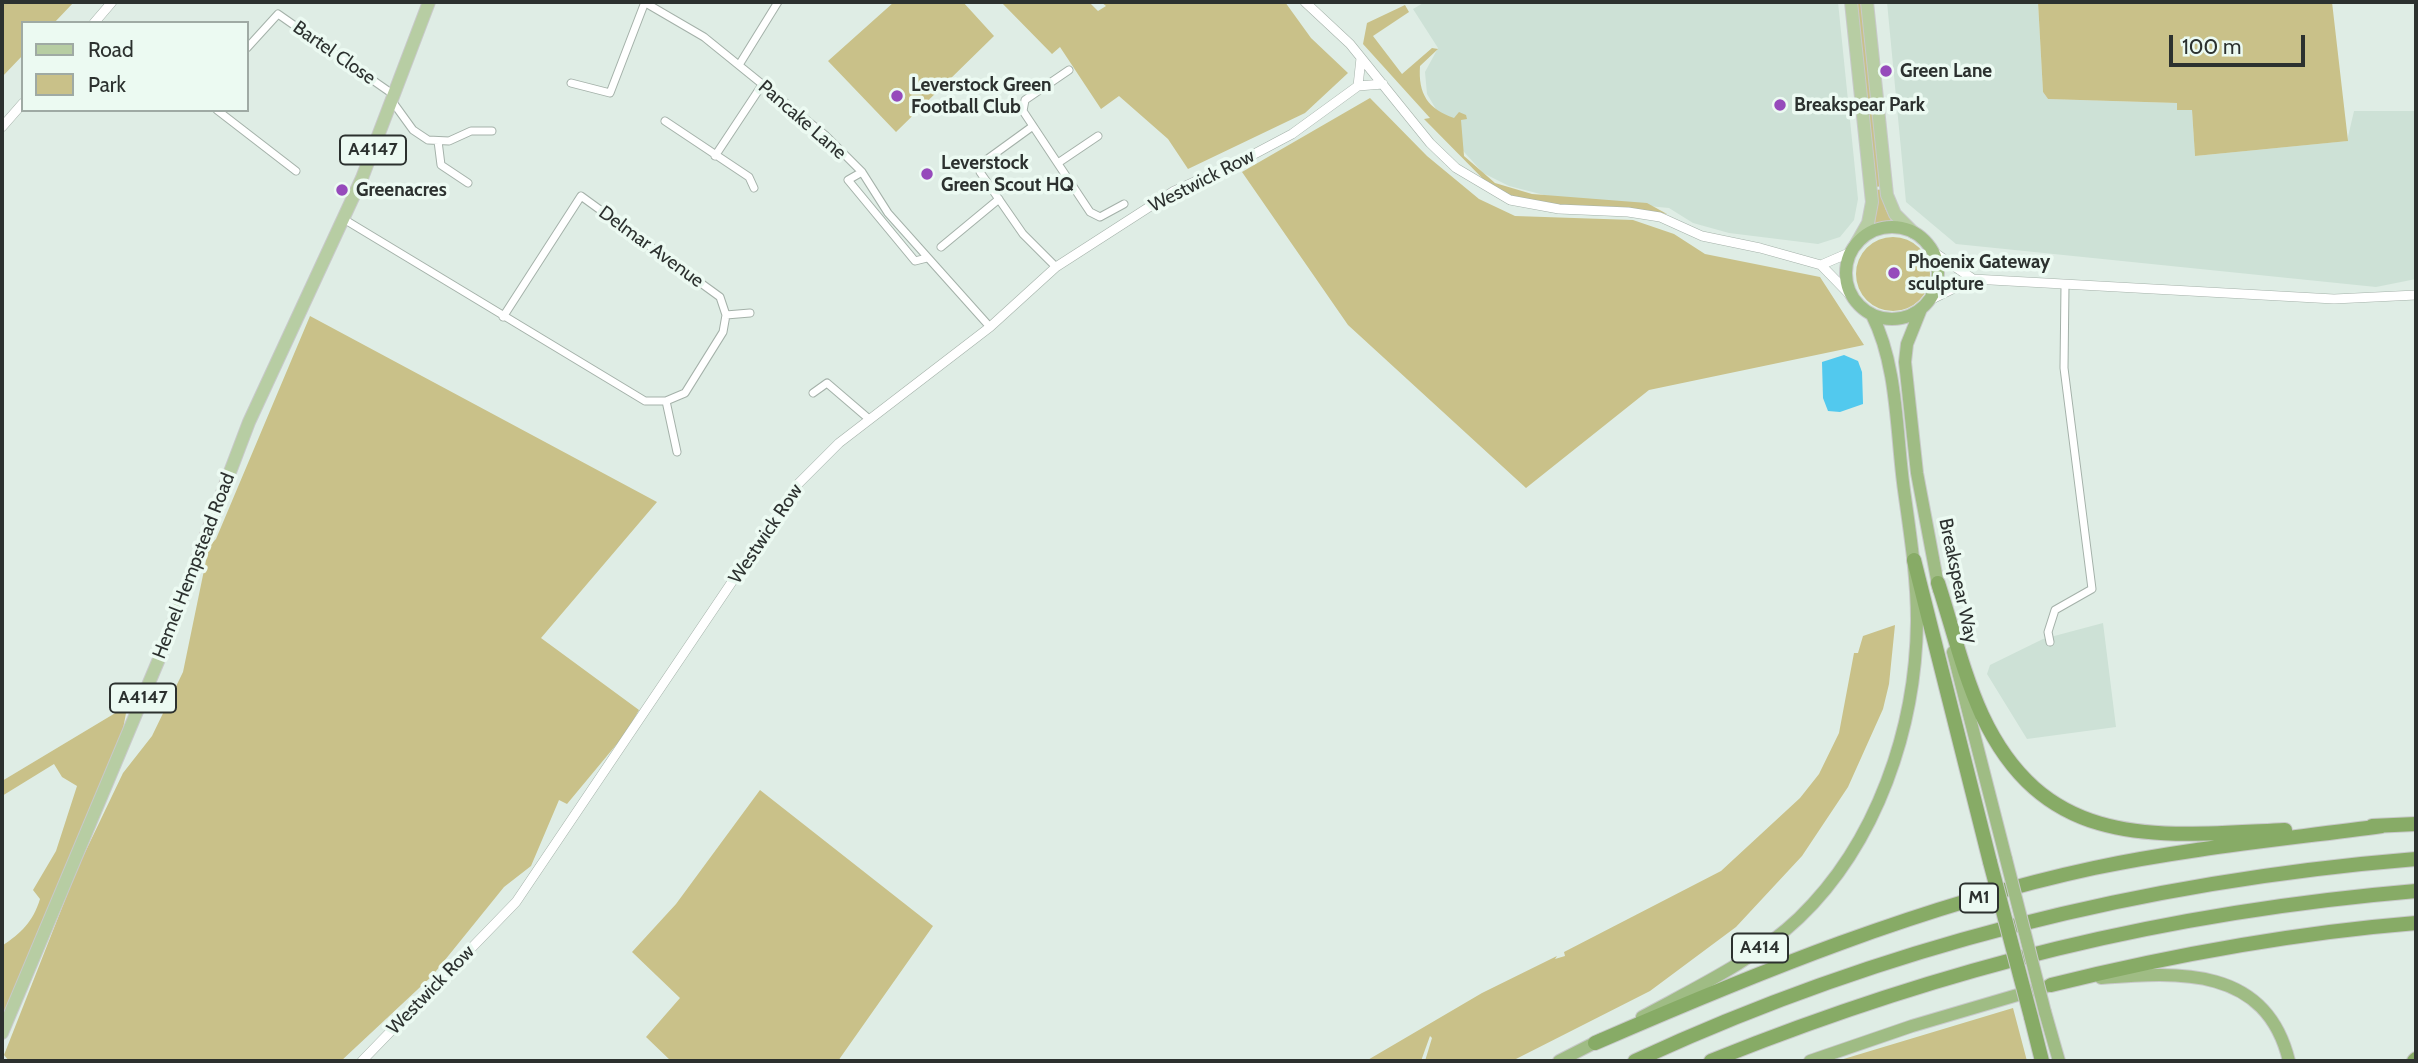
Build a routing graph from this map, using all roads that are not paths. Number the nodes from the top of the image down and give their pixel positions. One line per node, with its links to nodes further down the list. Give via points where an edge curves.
1 (112, 2): 8 (street)
2 (429, 2): 17 (main road, A4147)
3 (645, 2): 11 (street, Pancake Lane, via 704,37); 13 (street, via 610,93)
4 (778, 2): 11 (street)
5 (1305, 2): 10 (street)
6 (1851, 2): 39 (main road, via 1871,202 1868,223)
7 (1867, 2): 37 (main road, via 1888,195 1895,214)
8 (96, 21)
9 (248, 47): 17 (street, Bartel Close, via 278,14)
10 (1361, 58): 14 (street); 16 (street)
11 (738, 65): 15 (street, Pancake Lane)
12 (1069, 70): 21 (street, via 1025,100 1023,111)
13 (570, 83)
14 (1383, 84): 16 (street); 42 (street, via 1456,168 1510,200 1660,217 1702,236)
15 (762, 85): 26 (street); 29 (street, Pancake Lane, via 825,135)
16 (1358, 86): 43 (street, Westwick Row, via 1292,134 1174,191)
17 (393, 98): 25 (street, via 413,130); 35 (main road, A4147, via 362,178)
18 (21, 105): 22 (street)
19 (220, 112): 28 (street)
20 (665, 121): 26 (street)
21 (1033, 126): 27 (street); 32 (street, via 982,163 980,172)
22 (2, 127)
23 (492, 131): 25 (street, via 471,131)
24 (1098, 136): 27 (street)
25 (438, 141): 30 (street, via 441,165)
26 (715, 156): 31 (street, via 749,177)
27 (1058, 163): 33 (street, via 1090,212 1100,217)
28 (296, 171)
29 (862, 172): 34 (street, Pancake Lane); 36 (street, via 848,180)
30 (468, 183)
31 (754, 188)
32 (999, 199): 38 (street); 43 (street, via 1023,234)
33 (1124, 204)
34 (888, 213): 36 (street); 41 (street, Pancake Lane)
35 (341, 217): 52 (street); 67 (main road, Hemel Hempstead Road / A4147, via 249,422 159,659)
36 (880, 218): 41 (street, via 915,261)
37 (1913, 232): 39 (highway, via 1888,227 1865,235); 40 (highway)
38 (941, 247)
39 (1853, 248): 42 (street); 47 (highway, via 1846,267)
40 (1932, 251): 44 (street); 48 (highway, via 1937,277)
41 (927, 258): 53 (street, Pancake Lane)
42 (1821, 265): 47 (street)
43 (1056, 267): 53 (street, Westwick Row)
44 (1973, 279): 45 (street); 48 (street)
45 (2065, 286): 46 (street, via 2334,299); 60 (street, via 2065,378 2092,589 2056,610 2048,632)
46 (2415, 296)
47 (1853, 298): 50 (highway)
48 (1924, 305): 50 (highway, via 1892,319); 59 (highway, Breakspear Way, via 1907,344 1905,362 1917,473)
49 (750, 313): 51 (street)
50 (1871, 314): 58 (highway, Breakspear Way / A414, via 1884,340)
51 (726, 315): 52 (street, Delmar Avenue, via 720,297 581,196); 55 (street, via 723,332 685,393)
52 (503, 317): 55 (street, via 645,401)
53 (990, 327): 56 (street, Westwick Row)
54 (813, 393): 56 (street, via 827,383)
55 (666, 401): 57 (street)
56 (869, 419): 69 (street, Westwick Row, via 798,484 516,902)
57 (677, 452)
58 (1914, 560): 68 (highway, A414, via 1917,624 1904,718 1879,803 1857,844 1823,892 1780,934); 74 (highway, M1, bridge)
59 (1938, 583): 62 (highway, M1, via 1986,724 2019,772 2074,815 2114,829 2154,835); 75 (highway, Breakspear Way, bridge)
60 (2050, 642)
61 (2416, 824): 62 (highway, M1)
62 (2382, 826): 68 (highway, M1, via 2152,856 1968,901 1815,953)
63 (2416, 859): 71 (highway, M1, via 2227,881 2102,902 1873,965 1784,996)
64 (2416, 891): 72 (highway, via 2227,912 2074,943 1883,996)
65 (2416, 923): 66 (highway, via 2244,943)
66 (2051, 985): 73 (highway); 76 (highway, via 2177,974 2216,980 2263,1010)
67 (2, 1033)
68 (1595, 1043): 70 (highway, A414)
69 (362, 1061)
70 (1559, 1061)
71 (1635, 1061)
72 (1711, 1061)
73 (1810, 1061)
74 (2042, 1061)
75 (2059, 1061)
76 (2290, 1061)

